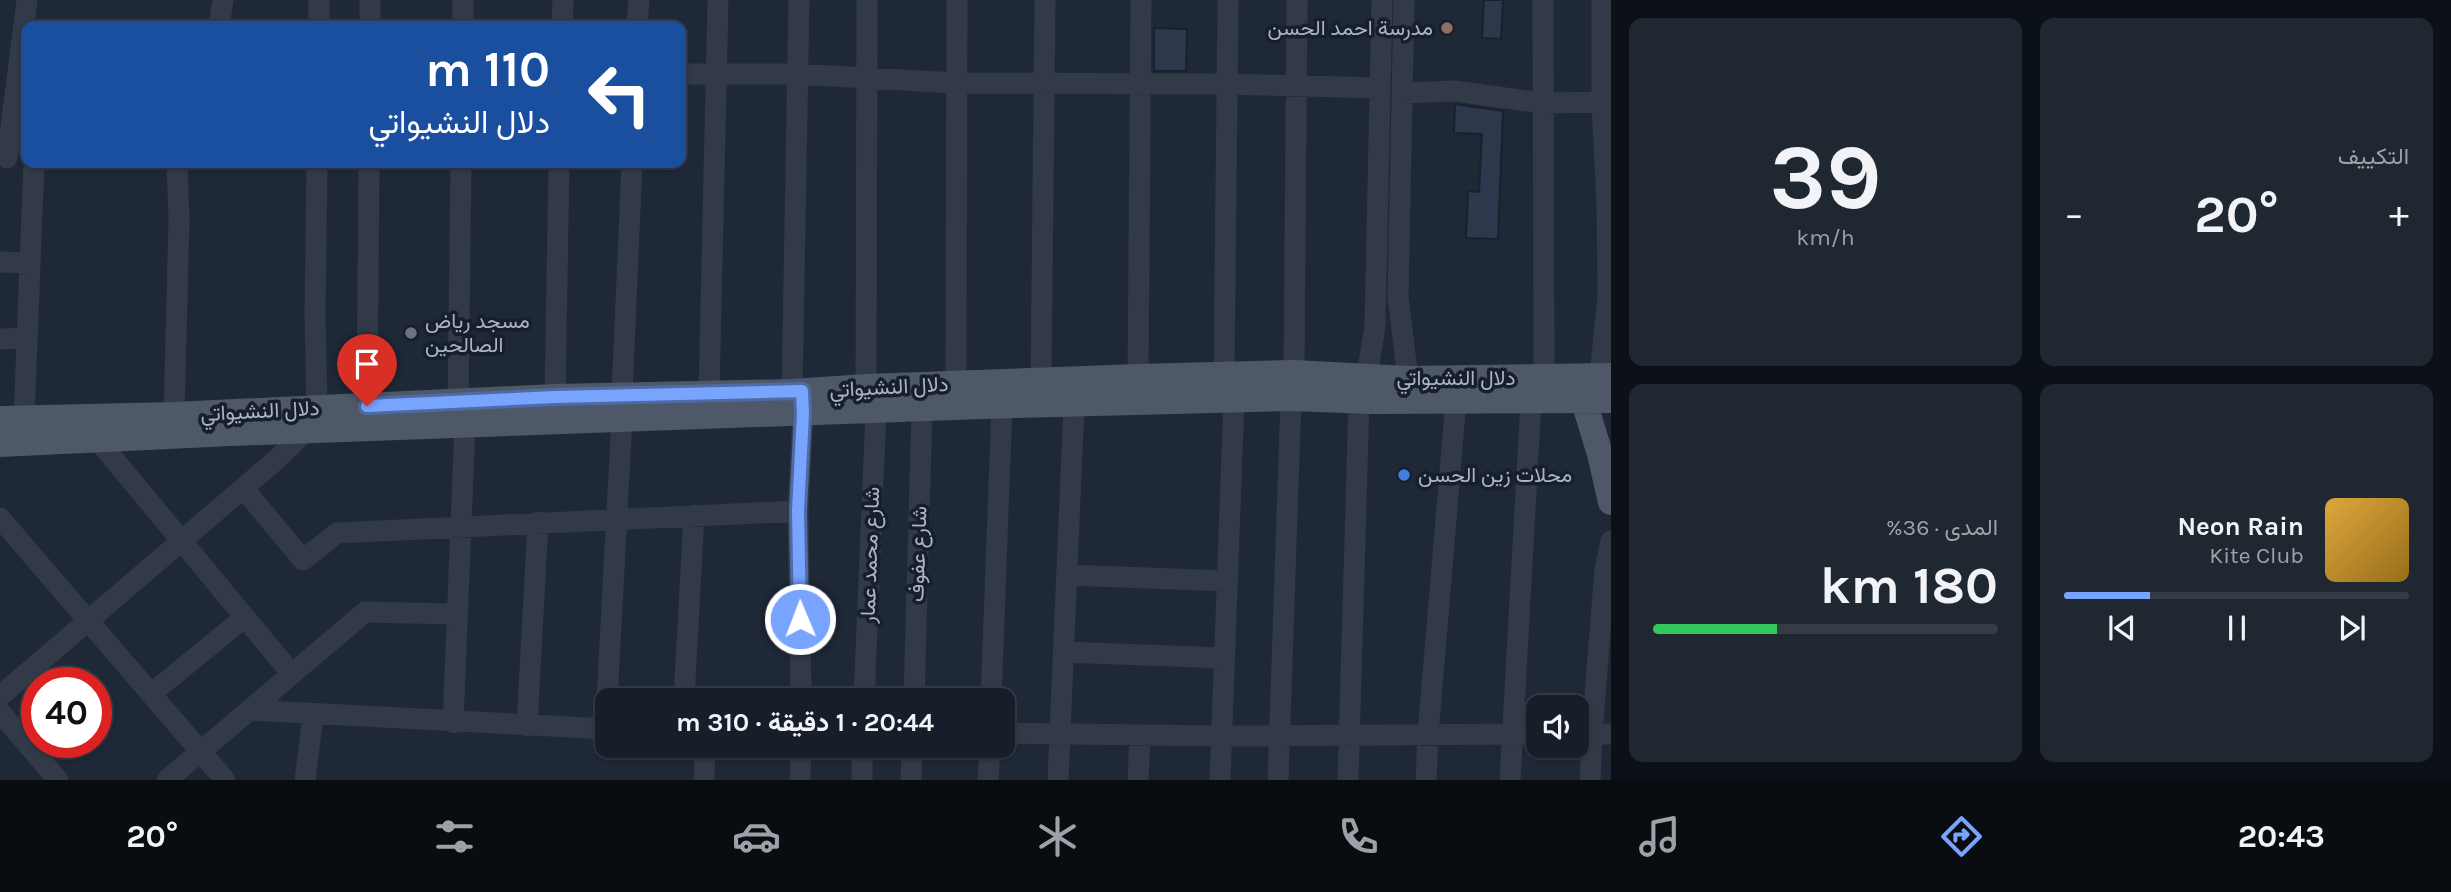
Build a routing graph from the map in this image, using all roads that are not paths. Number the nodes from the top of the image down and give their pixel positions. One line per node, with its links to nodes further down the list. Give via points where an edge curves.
1 (27, 0): 20 (street)
2 (223, 0): 21 (street)
3 (319, 0): 22 (street)
4 (370, 0): 23 (street)
5 (463, 0): 24 (street)
6 (562, 0): 25 (street)
7 (639, 0): 26 (street)
8 (718, 0): 30 (street)
9 (799, 0): 31 (street)
10 (867, 0): 32 (street, شارع محمد عمار)
11 (957, 0): 33 (street)
12 (1045, 0): 34 (street)
13 (1141, 0): 36 (street)
14 (1228, 0): 35 (street)
15 (1297, 0): 37 (street)
16 (1382, 0): 38 (street)
17 (1404, 0): 39 (street)
18 (1543, 0): 41 (street)
19 (1602, 0): 40 (street)
20 (21, 21)
21 (220, 21)
22 (318, 21)
23 (370, 21)
24 (463, 21)
25 (562, 21)
26 (638, 21)
27 (21, 22): 28 (street)
28 (10, 61): 42 (street)
29 (686, 74): 30 (street)
30 (715, 74): 31 (street); 63 (street)
31 (796, 74): 32 (street); 66 (street)
32 (867, 77): 33 (street); 65 (street, شارع محمد عمار)
33 (956, 83): 34 (street); 57 (street)
34 (1044, 84): 36 (street); 56 (street)
35 (1227, 84): 36 (street); 37 (street); 60 (street)
36 (1140, 85): 54 (street)
37 (1294, 85): 38 (street); 58 (street)
38 (1380, 88): 62 (street, via 1375,326)
39 (1402, 93): 41 (street, via 1455,91); 61 (street, via 1398,297)
40 (1606, 102): 41 (street); 59 (street, via 1608,295)
41 (1542, 103): 55 (street)
42 (11, 158)
43 (34, 168): 51 (street)
44 (177, 168): 75 (street)
45 (317, 168): 77 (street)
46 (369, 168): 71 (street)
47 (461, 168): 74 (street)
48 (559, 168): 64 (street)
49 (632, 168): 72 (street)
50 (0, 262): 51 (street)
51 (30, 263): 52 (street)
52 (27, 338): 53 (street); 76 (street)
53 (0, 339)
54 (1138, 377): 56 (main road, دلال النشيواتي); 60 (main road, دلال النشيواتي)
55 (1544, 377): 59 (main road, دلال النشيواتي); 61 (main road, دلال النشيواتي)
56 (1041, 380): 57 (main road, دلال النشيواتي)
57 (956, 384): 65 (main road, دلال النشيواتي)
58 (1292, 386): 60 (main road, دلال النشيواتي); 62 (main road, دلال النشيواتي); 119 (street)
59 (1597, 386): 68 (main road, دلال النشيواتي); 81 (main road)
60 (1229, 388): 69 (main road, دلال النشيواتي); 91 (street)
61 (1409, 390): 62 (main road, دلال النشيواتي); 67 (main road, دلال النشيواتي)
62 (1366, 392): 114 (street)
63 (709, 393): 66 (main road, دلال النشيواتي); 72 (main road, دلال النشيواتي)
64 (555, 397): 72 (main road, دلال النشيواتي); 74 (main road, دلال النشيواتي)
65 (871, 398): 66 (main road, دلال النشيواتي); 73 (main road, دلال النشيواتي); 101 (street, شارع محمد عمار)
66 (799, 399): 72 (main road, دلال النشيواتي); 82 (street)
67 (1456, 400): 68 (main road, دلال النشيواتي); 115 (street)
68 (1531, 401): 120 (street)
69 (1074, 404): 70 (main road, دلال النشيواتي); 90 (street)
70 (1002, 405): 73 (main road, دلال النشيواتي); 103 (street)
71 (367, 406): 74 (main road, دلال النشيواتي); 77 (main road, دلال النشيواتي)
72 (622, 407): 74 (main road, دلال النشيواتي); 85 (street)
73 (922, 408): 102 (street, شارع عفوف)
74 (462, 414): 77 (main road, دلال النشيواتي); 87 (street)
75 (174, 415): 76 (main road, دلال النشيواتي); 77 (main road, دلال النشيواتي)
76 (12, 418)
77 (312, 419): 78 (main road, دلال النشيواتي); 80 (street)
78 (97, 439): 79 (main road, دلال النشيواتي); 88 (street)
79 (0, 444)
80 (243, 488): 87 (street, via 303,561 337,533); 88 (street)
81 (1611, 502)
82 (798, 511): 83 (street); 100 (street)
83 (694, 515): 85 (street); 99 (street)
84 (0, 517): 94 (street)
85 (617, 518): 86 (street); 98 (street)
86 (538, 522): 87 (street); 110 (street)
87 (461, 526): 92 (street)
88 (181, 541): 93 (street); 94 (street)
89 (1611, 541): 117 (street)
90 (1067, 575): 91 (street); 95 (street)
91 (1227, 581): 96 (street)
92 (457, 614): 97 (street, via 365,612); 109 (street)
93 (245, 617): 97 (street); 104 (street)
94 (88, 621): 104 (street); 105 (street)
95 (1064, 652): 96 (street); 113 (street)
96 (1224, 658): 121 (street)
97 (292, 674): 106 (street)
98 (608, 688)
99 (685, 688)
100 (801, 688)
101 (864, 688)
102 (914, 688)
103 (991, 688)
104 (151, 694): 122 (street)
105 (0, 696)
106 (249, 710): 108 (street); 122 (street)
107 (0, 712): 128 (street)
108 (313, 715): 109 (street); 131 (street)
109 (453, 723): 110 (street)
110 (527, 726): 111 (street)
111 (595, 729)
112 (1015, 733): 113 (street)
113 (1060, 734): 118 (street); 137 (street)
114 (1349, 734): 115 (street); 119 (street); 141 (street)
115 (1428, 734): 120 (street); 142 (street)
116 (1526, 734): 120 (street)
117 (1593, 734): 144 (street)
118 (1140, 735): 121 (street); 138 (street)
119 (1279, 735): 121 (street); 140 (street)
120 (1511, 735): 143 (street)
121 (1221, 736): 139 (street)
122 (201, 751): 129 (street); 130 (street)
123 (705, 758): 132 (street)
124 (799, 758): 133 (street)
125 (862, 758): 134 (street)
126 (912, 758): 135 (street)
127 (989, 758): 136 (street)
128 (58, 780)
129 (167, 780)
130 (225, 780)
131 (305, 780)
132 (704, 780)
133 (800, 780)
134 (862, 780)
135 (911, 780)
136 (988, 780)
137 (1058, 780)
138 (1138, 780)
139 (1220, 780)
140 (1278, 780)
141 (1348, 780)
142 (1426, 780)
143 (1510, 780)
144 (1590, 780)

